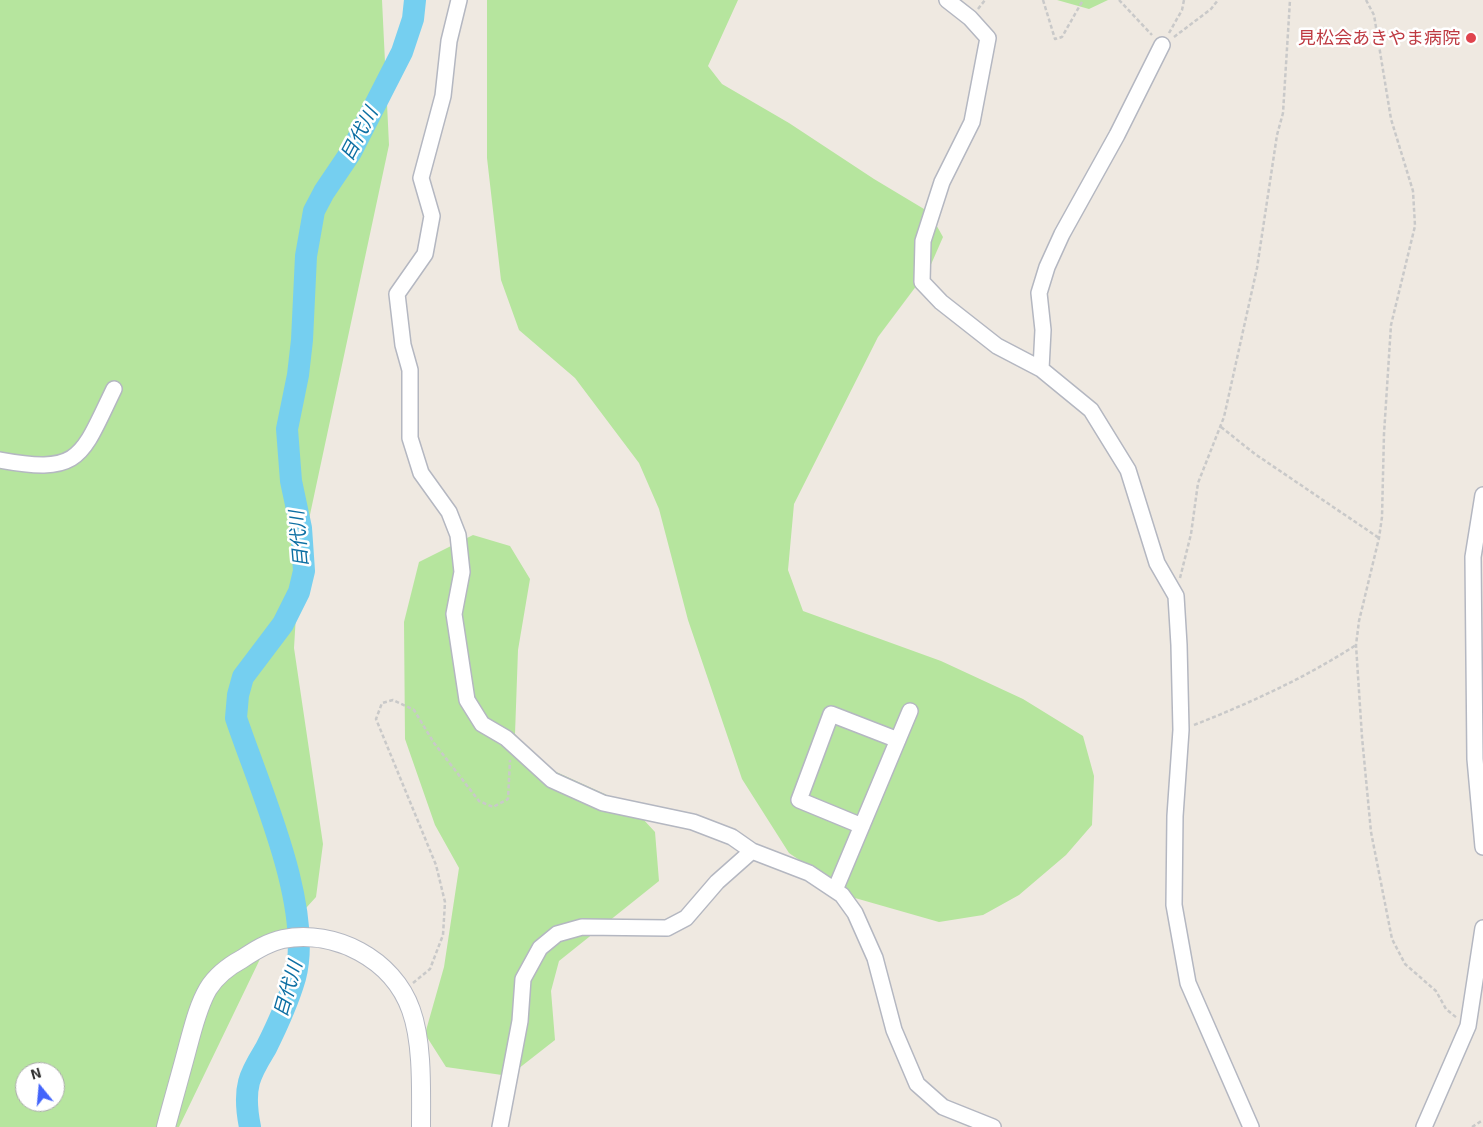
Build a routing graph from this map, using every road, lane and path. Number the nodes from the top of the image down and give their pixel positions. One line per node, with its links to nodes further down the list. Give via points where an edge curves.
1 (459, 0): 21 (street, via 449,41 443,96 422,178 432,216 424,254 397,294 403,345 410,370 410,438 421,473 449,512 458,535 462,572 454,614 467,700 482,724)
2 (947, 0): 11 (street, via 988,38 972,122 942,182 922,241 922,282 941,302 997,346)
3 (1043, 0): 4 (path, via 1055,39 1062,37)
4 (1083, 0)
5 (1119, 0): 10 (path)
6 (1184, 0): 10 (path, via 1182,10)
7 (1218, 0): 10 (path, via 1211,9)
8 (1290, 0): 13 (path, via 1283,112 1257,268)
9 (1366, 0): 16 (path, via 1374,15 1391,119 1413,191 1415,226 1391,325)
10 (1162, 45): 11 (street, via 1047,267 1039,293 1043,330)
11 (1041, 369): 17 (street, via 1090,410 1128,470 1157,563)
12 (114, 389): 14 (street, via 84,447 70,461 52,466)
13 (1221, 427): 16 (path, via 1255,454); 17 (path, via 1198,484 1191,534)
14 (0, 460)
15 (1483, 495): 24 (street, via 1473,557 1475,759)
16 (1379, 538): 18 (path, via 1358,620)
17 (1176, 596): 20 (street)
18 (1356, 645): 20 (path, via 1327,664 1242,706); 29 (path, via 1371,832 1392,939 1405,964 1436,990 1446,1009)
19 (910, 711): 22 (street)
20 (1181, 730): 35 (street, via 1174,906 1188,983)
21 (506, 738): 25 (street, via 552,780 603,803 694,822 732,837); 28 (path, via 511,764 508,799 493,807 479,801 434,743 414,710 393,700 382,704 376,719 436,865 445,902 443,935 430,969)
22 (898, 740): 23 (street); 23 (street, via 831,714 799,800)
23 (862, 826): 26 (street)
24 (1483, 847)
25 (752, 851): 26 (street, via 809,873); 33 (street, via 717,882 686,918 667,928 582,927 557,934 540,948 524,979 520,1020)
26 (835, 890): 34 (street, via 855,913 875,958 894,1030 917,1084 943,1107)
27 (1483, 928): 29 (street)
28 (403, 992): 31 (street, via 393,976 379,964 339,942 309,937 282,939 256,949 227,968 208,989 197,1016); 32 (street, via 418,1035)
29 (1468, 1026): 36 (street)
30 (1483, 1120): 37 (path)
31 (166, 1127)
32 (421, 1127)
33 (500, 1127)
34 (993, 1127)
35 (1251, 1127)
36 (1424, 1127)
37 (1472, 1127)

